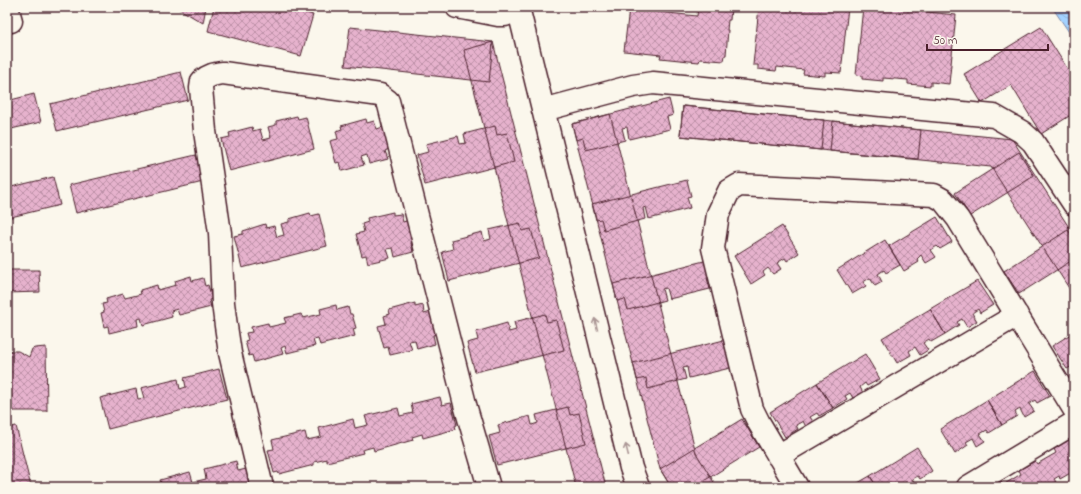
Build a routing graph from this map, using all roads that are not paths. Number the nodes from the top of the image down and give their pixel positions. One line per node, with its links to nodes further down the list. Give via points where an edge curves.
1 (457, 7): 2 (street, via 498,15)
2 (509, 10): 3 (street); 11 (street, via 618,472)
3 (543, 110): 4 (street, via 653,83 994,116 1022,132 1033,142); 12 (street, one-way to 3, via 631,468)
4 (1074, 204)
5 (1017, 315): 6 (street); 8 (street); 8 (street, via 958,219 943,200 934,195 739,185 729,191 718,214 713,248 752,409)
6 (1074, 409)
7 (1074, 422): 14 (street)
8 (778, 456): 13 (street)
9 (262, 487): 10 (street, via 230,353 223,303 220,233 205,131 202,81 208,76 222,73 380,95 388,101 466,408)
10 (489, 487)
11 (624, 487)
12 (638, 487)
13 (797, 487)
14 (968, 487)

